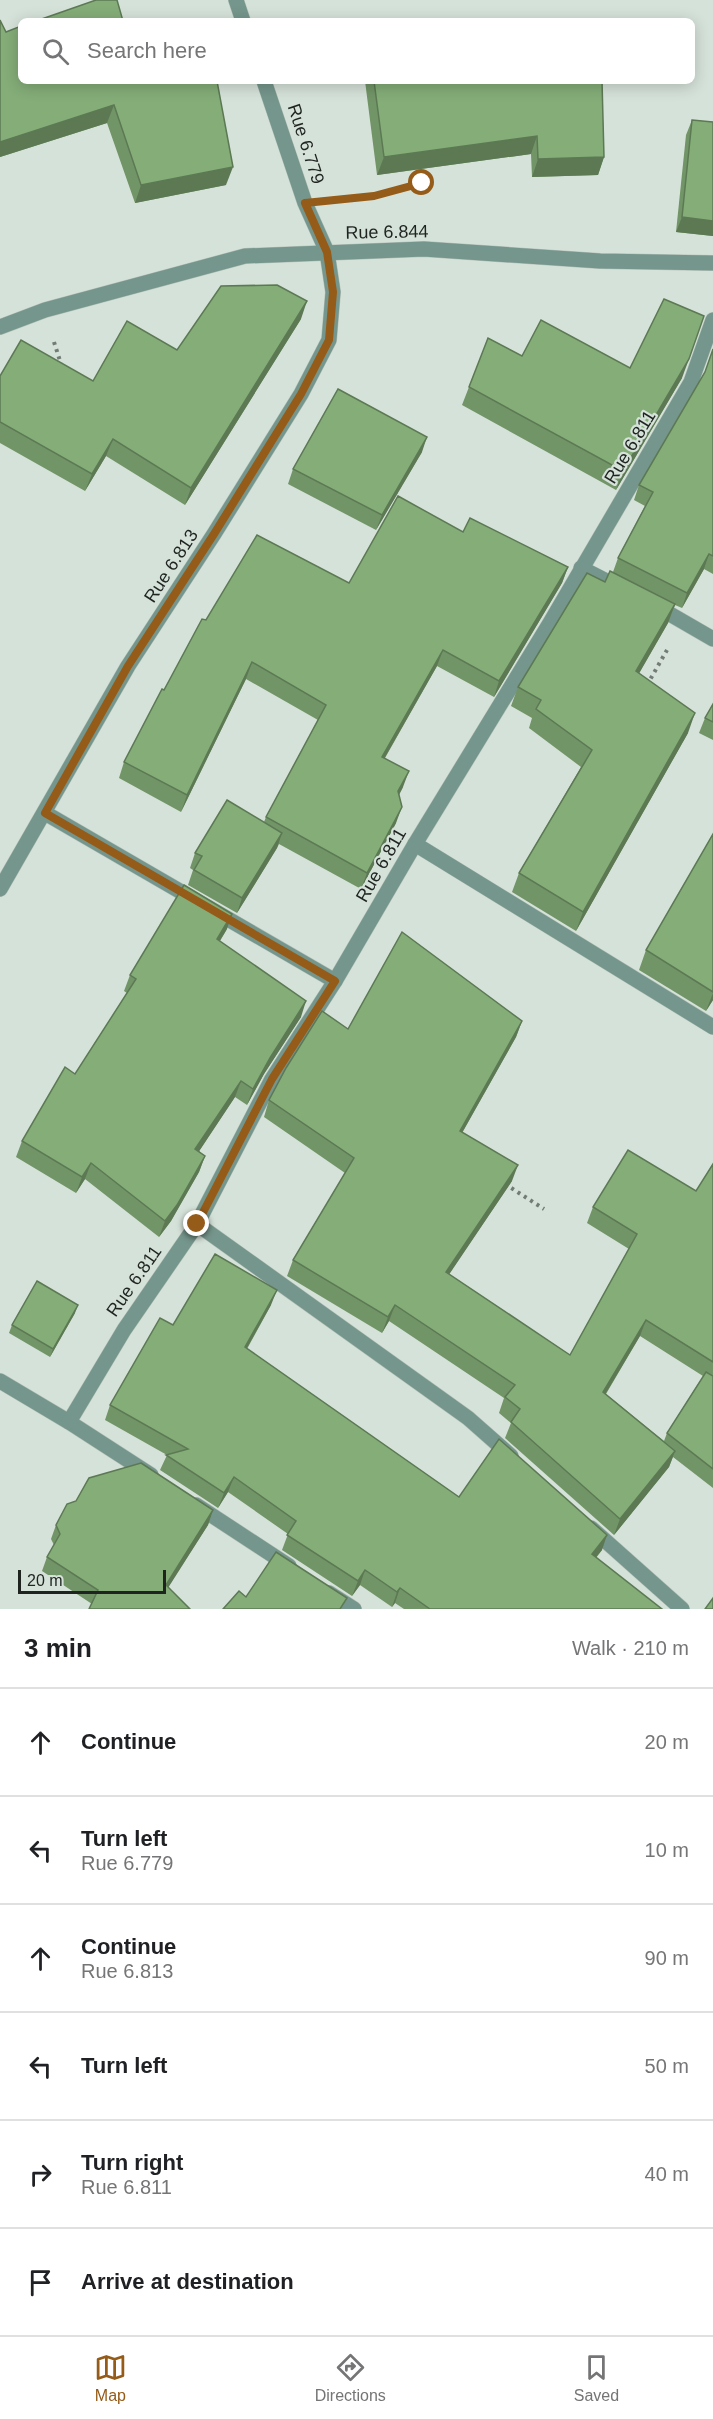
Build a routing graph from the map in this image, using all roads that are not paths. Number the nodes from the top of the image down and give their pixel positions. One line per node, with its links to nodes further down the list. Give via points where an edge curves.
1 (236, 0): 2 (street)
2 (242, 18)
3 (265, 84): 4 (street, Rue 6.779, via 305,203)
4 (327, 252): 5 (street, Rue 6.844, via 424,249 600,261); 7 (street, Rue 6.844, via 245,256 45,310); 10 (street, Rue 6.813, via 333,292 329,340 301,394 128,666)
5 (713, 263)
6 (713, 320): 8 (street, Rue 6.811, via 690,382)
7 (0, 327)
8 (581, 567): 9 (street); 11 (street, Rue 6.811)
9 (713, 639)
10 (45, 813): 12 (street, Rue 6.813); 13 (street)
11 (415, 844): 13 (street, Rue 6.811); 14 (street)
12 (0, 889)
13 (335, 981): 15 (street, Rue 6.811, via 272,1079)
14 (713, 1027)
15 (197, 1224): 17 (street, Rue 6.811, via 124,1330); 18 (street, via 468,1418)
16 (0, 1381): 17 (street)
17 (69, 1422): 19 (street)
18 (521, 1465)
19 (167, 1486)
20 (187, 1499): 22 (street)
21 (582, 1519): 23 (street)
22 (354, 1609)
23 (682, 1609)

